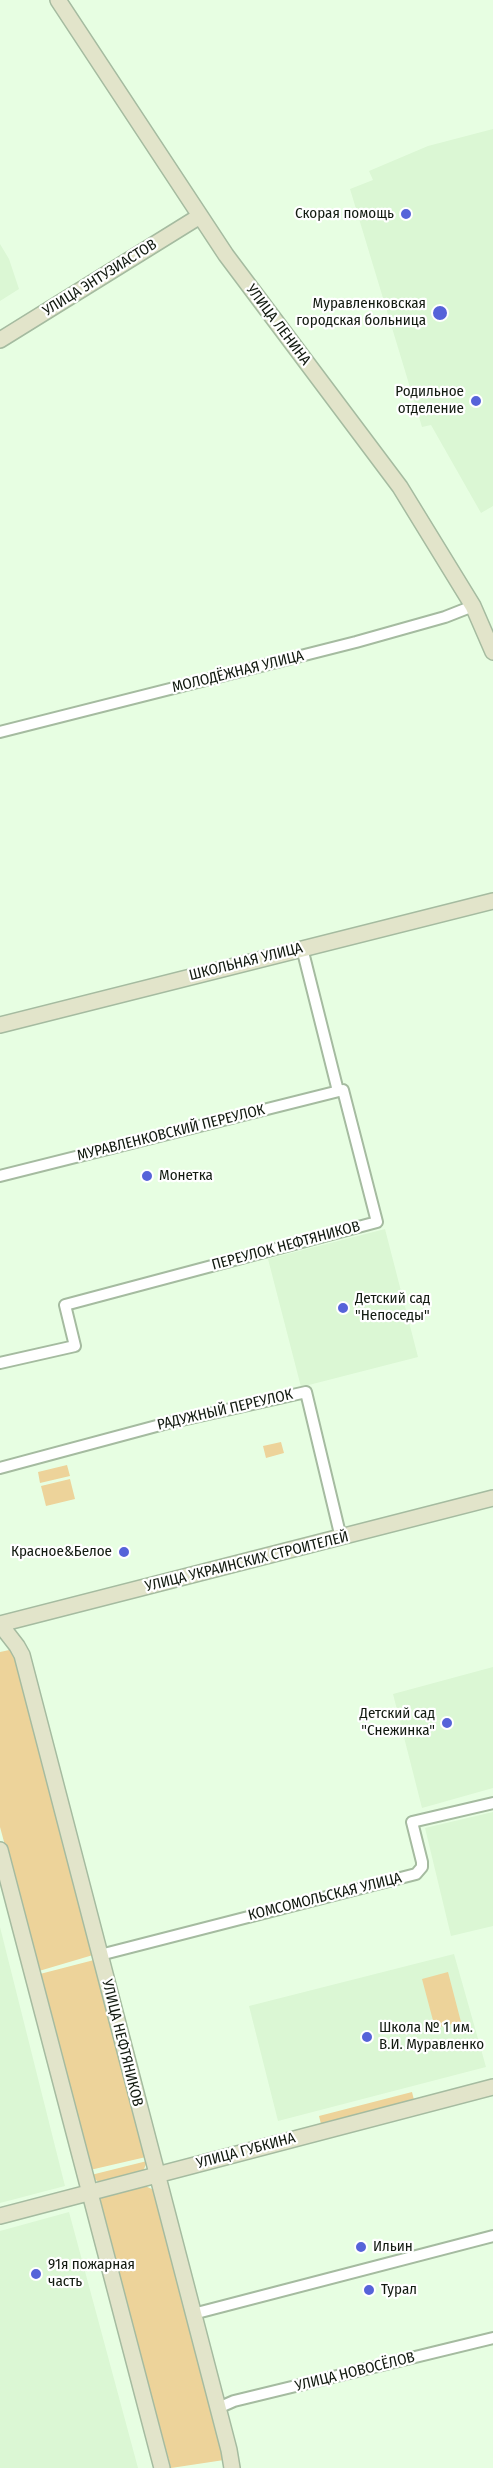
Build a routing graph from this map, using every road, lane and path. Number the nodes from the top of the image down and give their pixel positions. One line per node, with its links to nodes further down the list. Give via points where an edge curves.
1 (58, 0): 2 (main road, УЛИЦА ЛЕНИНА)
2 (200, 216): 3 (main road, УЛИЦА ЭНТУЗИАСТОВ); 4 (main road, УЛИЦА ЛЕНИНА, via 400,487)
3 (0, 340)
4 (473, 606): 5 (main road, УЛИЦА ЛЕНИНА); 6 (street, МОЛОДЁЖНАЯ УЛИЦА, via 356,642)
5 (493, 652)
6 (0, 732)
7 (493, 901): 8 (main road, ШКОЛЬНАЯ УЛИЦА)
8 (303, 948): 9 (main road, ШКОЛЬНАЯ УЛИЦА); 10 (street, ПЕРЕУЛОК НЕФТЯНИКОВ)
9 (0, 1025)
10 (340, 1091): 11 (street, МУРАВЛЕНКОВСКИЙ ПЕРЕУЛОК); 12 (street, ПЕРЕУЛОК НЕФТЯНИКОВ, via 377,1222 65,1305 75,1346)
11 (0, 1176)
12 (0, 1363)
13 (0, 1468): 15 (street, РАДУЖНЫЙ ПЕРЕУЛОК, via 164,1424 306,1392)
14 (493, 1498): 15 (main road, УЛИЦА УКРАИНСКИХ СТРОИТЕЛЕЙ)
15 (341, 1538): 16 (main road, УЛИЦА УКРАИНСКИХ СТРОИТЕЛЕЙ)
16 (0, 1624): 19 (main road, УЛИЦА НЕФТЯНИКОВ, via 22,1655)
17 (493, 1803): 19 (street, КОМСОМОЛЬСКАЯ УЛИЦА, via 412,1822 422,1862 416,1874)
18 (0, 1850): 22 (main road)
19 (100, 1955): 21 (main road, УЛИЦА НЕФТЯНИКОВ)
20 (493, 2087): 21 (main road, УЛИЦА ГУБКИНА)
21 (156, 2175): 22 (main road, УЛИЦА ГУБКИНА); 25 (main road, УЛИЦА НЕФТЯНИКОВ)
22 (90, 2192): 23 (main road, УЛИЦА ГУБКИНА); 28 (main road)
23 (0, 2216)
24 (493, 2236): 25 (street)
25 (193, 2314): 27 (main road, УЛИЦА НЕФТЯНИКОВ)
26 (493, 2338): 27 (street, УЛИЦА НОВОСЁЛОВ)
27 (218, 2408): 29 (main road, УЛИЦА НЕФТЯНИКОВ)
28 (162, 2468)
29 (232, 2468)

